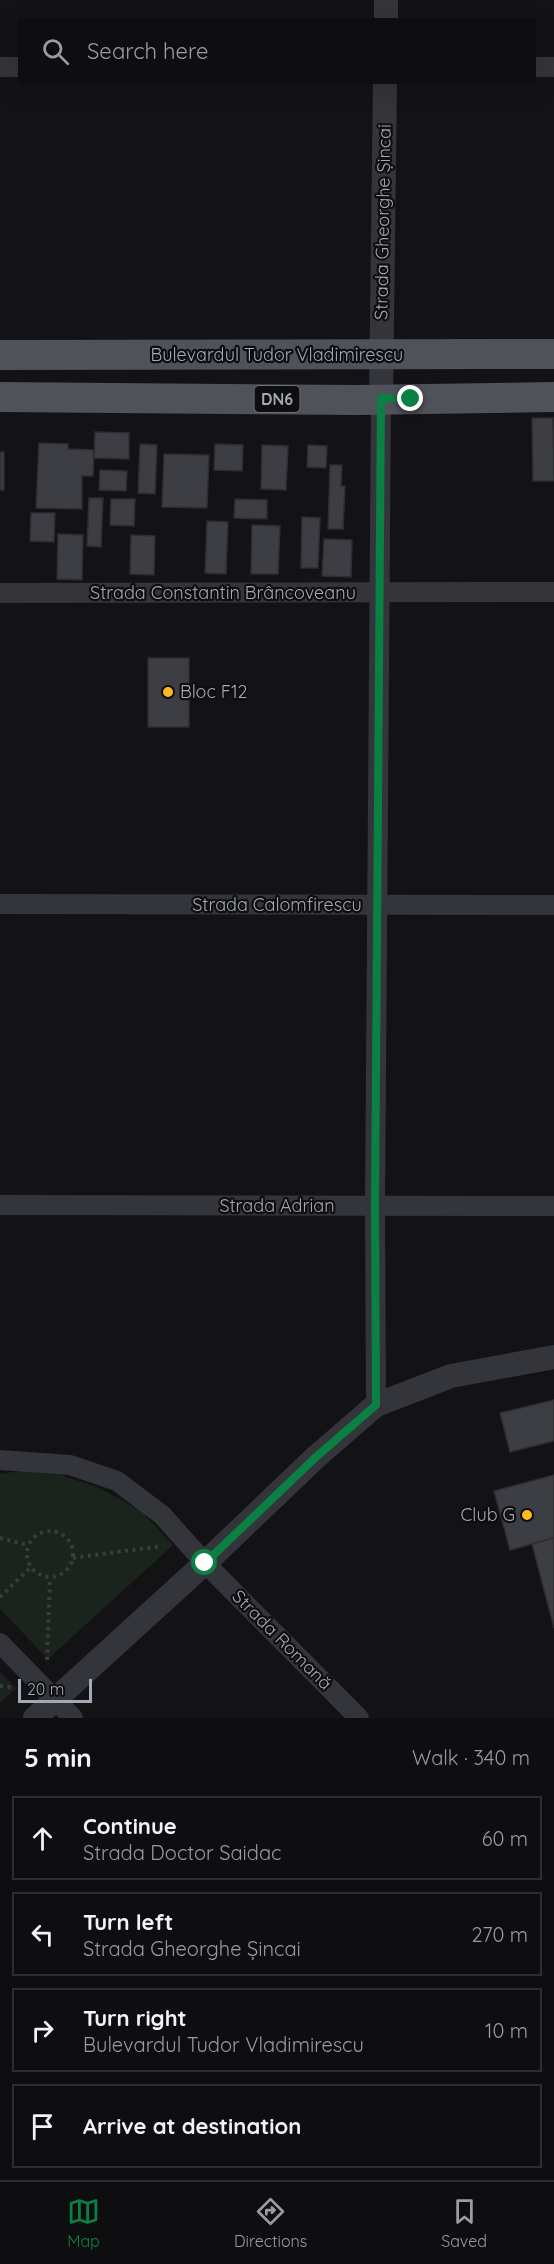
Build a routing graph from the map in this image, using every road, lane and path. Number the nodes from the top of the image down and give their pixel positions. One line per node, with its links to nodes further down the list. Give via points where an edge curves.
1 (386, 0): 2 (street)
2 (386, 18)
3 (0, 67): 4 (street)
4 (18, 67)
5 (536, 67): 6 (street)
6 (554, 67)
7 (385, 84): 10 (street, Strada Gheorghe Șincai)
8 (554, 354): 10 (main road, Bulevardul Tudor Vladimirescu)
9 (0, 355): 10 (main road, Bulevardul Tudor Vladimirescu)
10 (381, 355): 13 (street, Strada Gheorghe Șincai)
11 (0, 397): 13 (main road, DN6)
12 (554, 397): 13 (main road, DN6)
13 (381, 398): 16 (street, Strada Gheorghe Șincai)
14 (554, 592): 16 (street, Strada Constantin Brâncoveanu)
15 (0, 593): 16 (street, Strada Constantin Brâncoveanu)
16 (380, 593): 18 (street, Strada Gheorghe Șincai)
17 (0, 904): 18 (street, Strada Calomfirescu)
18 (378, 905): 19 (street, Strada Calomfirescu); 21 (street, Strada Gheorghe Șincai)
19 (554, 905)
20 (0, 1204): 21 (street, Strada Adrian)
21 (375, 1206): 22 (street, Strada Adrian); 24 (street, Strada Gheorghe Șincai)
22 (554, 1206)
23 (554, 1357): 24 (street, via 451,1376)
24 (376, 1405): 30 (street)
25 (0, 1460): 26 (street, Strada Romană, via 70,1465 117,1481 162,1515)
26 (183, 1537): 29 (path, via 173,1545); 30 (street, Strada Romană)
27 (0, 1538): 28 (path)
28 (28, 1545): 29 (path, via 45,1532 56,1532 66,1537); 31 (path)
29 (74, 1558): 32 (path, via 61,1575)
30 (205, 1563): 37 (street); 40 (street, Strada Romană)
31 (31, 1567): 32 (path); 33 (path)
32 (50, 1578): 35 (path, via 48,1659)
33 (0, 1597)
34 (0, 1643): 35 (street)
35 (31, 1674): 36 (path, via 16,1688); 37 (street)
36 (0, 1686)
37 (55, 1700): 38 (street); 39 (street)
38 (35, 1718)
39 (73, 1718)
40 (359, 1718)

